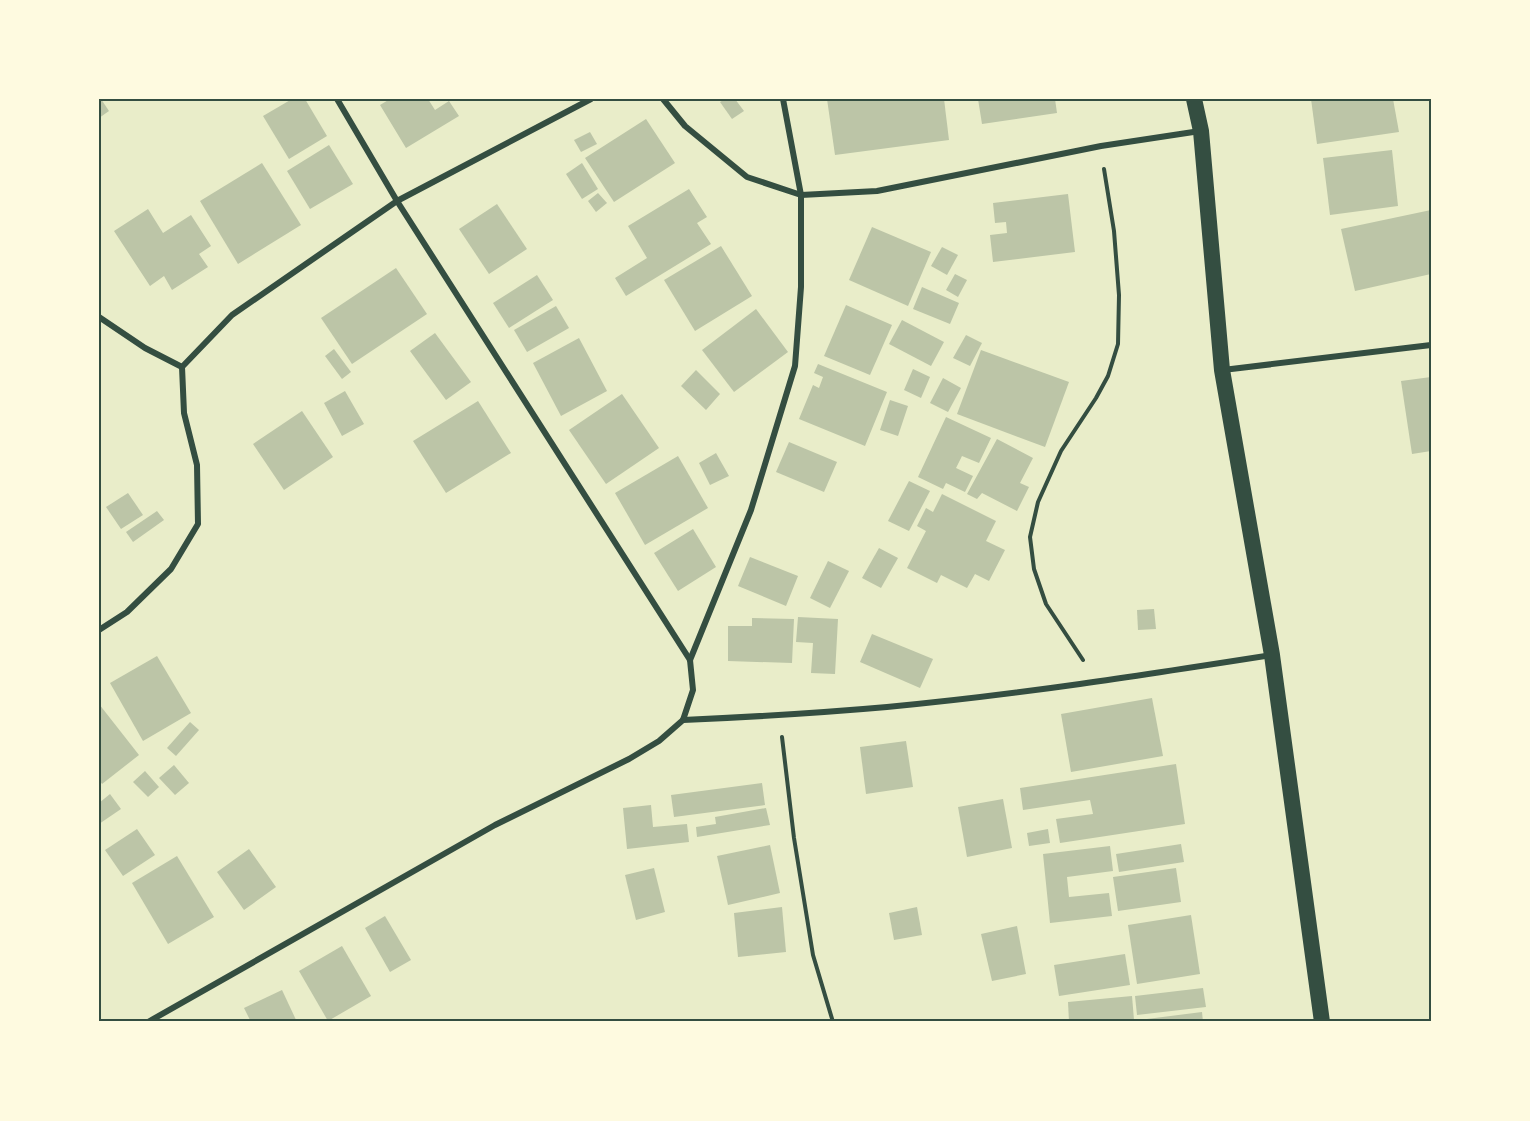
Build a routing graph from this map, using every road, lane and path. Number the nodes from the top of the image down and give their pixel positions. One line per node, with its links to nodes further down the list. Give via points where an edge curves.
1 (337, 99): 9 (street)
2 (591, 99): 9 (street)
3 (663, 99): 8 (street, via 685,126 747,177)
4 (783, 99): 8 (street)
5 (1194, 99): 6 (highway)
6 (1200, 131): 7 (street); 13 (highway)
7 (1101, 146): 8 (street, via 877,191); 17 (path, via 1119,284 1118,344 1108,376 1061,451 1038,502 1030,537 1034,569 1046,604)
8 (801, 195): 16 (street, via 801,286 795,366 751,510)
9 (397, 201): 12 (street, via 232,315); 16 (street)
10 (99, 317): 12 (street)
11 (1431, 345): 13 (street)
12 (182, 367): 14 (street, via 184,413 197,465 198,524 171,568 127,612)
13 (1222, 370): 15 (highway)
14 (99, 630)
15 (1272, 655): 17 (street); 22 (highway)
16 (690, 660): 19 (street, via 693,690)
17 (1100, 682): 18 (street, via 889,707)
18 (780, 715): 19 (street); 21 (path, via 813,955)
19 (683, 720): 20 (street, via 629,759 495,825)
20 (148, 1022)
21 (833, 1022)
22 (1322, 1022)

